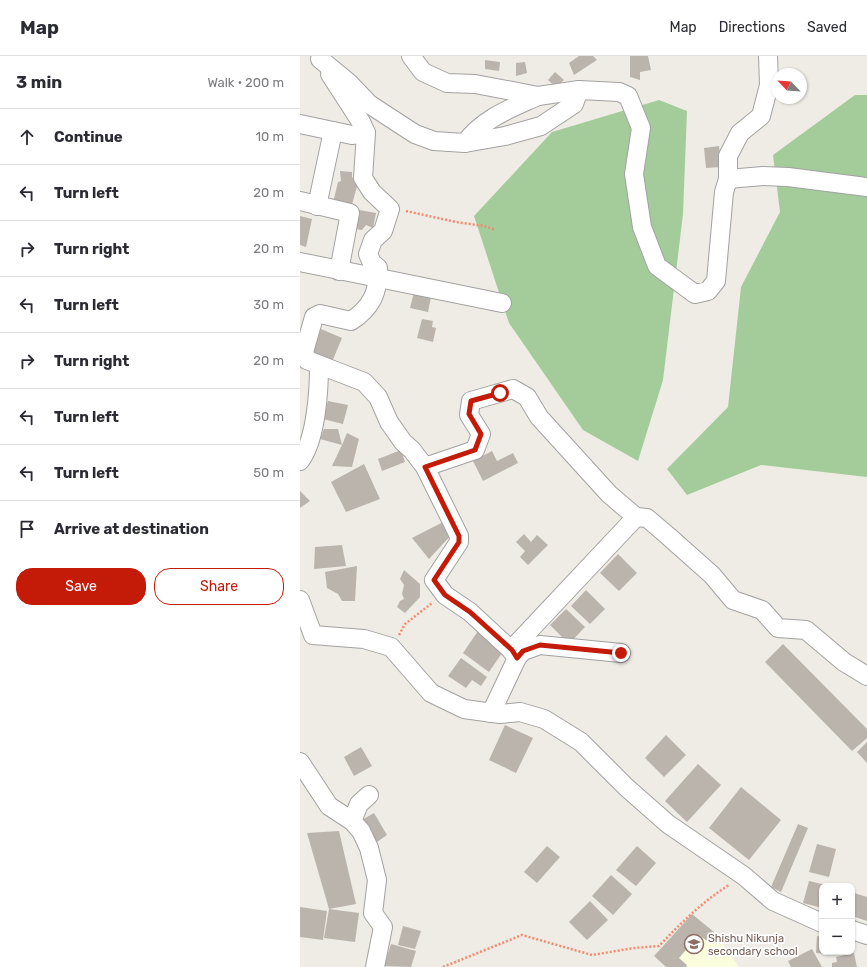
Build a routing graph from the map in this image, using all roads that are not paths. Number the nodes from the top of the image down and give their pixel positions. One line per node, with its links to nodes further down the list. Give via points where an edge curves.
1 (410, 56): 5 (street, via 423,72 447,84 475,84)
2 (768, 56): 10 (street, via 768,85 761,116 740,133 728,156)
3 (320, 58): 8 (street); 9 (street, via 369,104 415,134 434,141)
4 (579, 90): 5 (street); 9 (street, via 574,104 541,126); 10 (street, via 619,92 628,96 641,128 634,174 642,227 657,266 695,294 708,290 716,281 724,192)
5 (538, 96): 9 (street, via 500,113 474,130)
6 (300, 124): 7 (street)
7 (334, 131): 8 (street, via 352,135); 12 (street)
8 (366, 133): 15 (street, via 362,178 390,209 383,231 373,240 368,254 378,268)
9 (465, 143)
10 (728, 179): 11 (street, via 788,177)
11 (867, 187)
12 (309, 204): 14 (street, via 350,213)
13 (300, 262): 14 (street)
14 (339, 271): 15 (street)
15 (379, 279): 16 (street); 17 (street, via 374,301 352,321 320,314 314,317 304,352 307,360)
16 (502, 303)
17 (319, 365): 18 (street, via 315,417 304,456); 19 (street, via 364,382 378,397 389,422 403,442)
18 (300, 461)
19 (425, 467): 20 (street, via 475,450 481,434 469,414 471,401 513,389 526,397 545,423 609,494); 24 (street, via 459,536 459,542 434,580 445,595 470,612)
20 (636, 517): 24 (street); 25 (street, via 646,518 667,535 712,575 732,600 762,610 778,628 806,630 844,662)
21 (300, 600): 22 (street)
22 (306, 638): 26 (street, via 364,639 391,647 431,693 464,710)
23 (621, 653): 24 (street, via 540,645)
24 (514, 654): 26 (street)
25 (867, 676)
26 (491, 713): 30 (street, via 520,712 544,719 581,742 668,824 744,876 773,901)
27 (300, 762): 29 (street, via 329,806)
28 (369, 795): 29 (street, via 359,804)
29 (352, 822): 33 (street, via 361,831 369,848 377,880 373,913 383,927)
30 (819, 923)
31 (855, 931): 32 (street)
32 (867, 935)
33 (375, 967)

